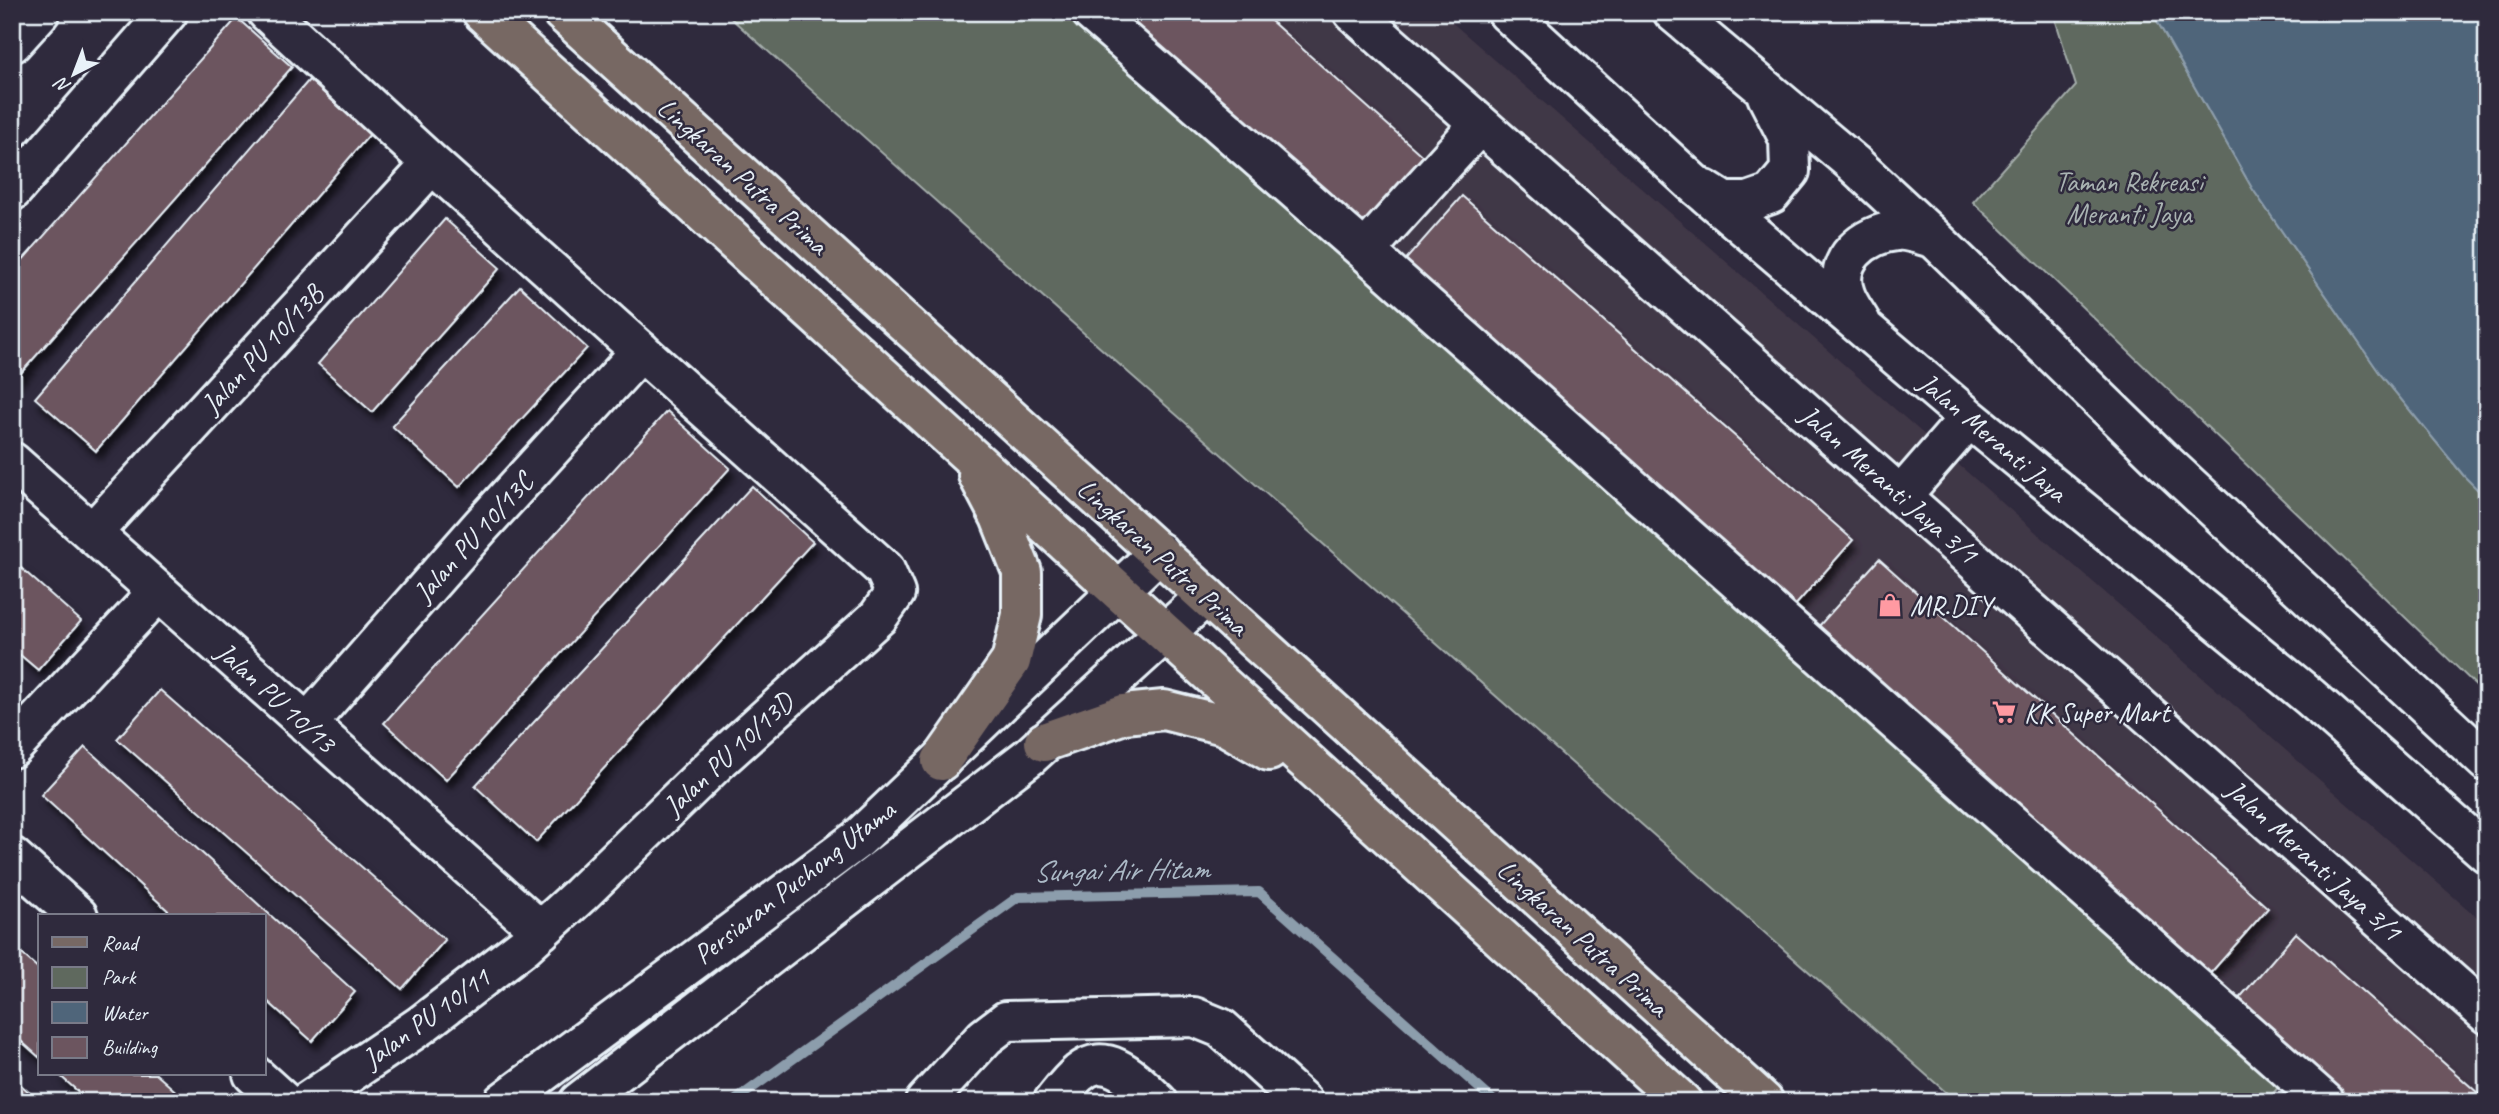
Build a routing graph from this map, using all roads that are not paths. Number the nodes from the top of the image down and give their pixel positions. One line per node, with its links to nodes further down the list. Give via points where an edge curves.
1 (40, 12): 10 (street)
2 (168, 12): 15 (street)
3 (267, 12): 13 (street)
4 (482, 12): 21 (main road, Lingkaran Putra Prima)
5 (562, 12): 25 (main road, Lingkaran Putra Prima)
6 (1091, 12): 17 (street)
7 (1353, 12): 12 (street, Jalan Meranti Jaya 3/1)
8 (1507, 12): 14 (street, Jalan Meranti Jaya)
9 (1673, 12): 11 (street)
10 (12, 43)
11 (1761, 85): 14 (street, via 1789,139 1790,172 1770,194 1748,202 1724,202); 16 (street)
12 (1480, 124): 17 (street); 23 (street, Jalan Meranti Jaya 3/1)
13 (432, 164): 19 (street); 24 (street, Jalan PU 10/13B)
14 (1693, 183): 18 (street, Jalan Meranti Jaya)
15 (12, 191)
16 (1934, 238): 18 (street, via 1897,230 1857,246 1844,261 1844,293); 34 (street, via 2162,460)
17 (1365, 251): 52 (street)
18 (1864, 328): 20 (street, Jalan Meranti Jaya)
19 (641, 351): 30 (street, Jalan PU 10/13C); 39 (street, Jalan PU 10/13D, via 885,570 895,593 878,617 716,763)
20 (1969, 418): 23 (street); 36 (street, Jalan Meranti Jaya, via 2310,697)
21 (964, 450): 26 (main road, Lingkaran Putra Prima); 33 (main road, via 1000,517 1022,572 1022,615 1011,661)
22 (12, 462): 24 (street, Jalan PU 10/13)
23 (1902, 495): 40 (street, Jalan Meranti Jaya 3/1)
24 (92, 533): 27 (street, Jalan PU 10/13)
25 (1159, 552): 26 (street, Persiaran Puchong Utama); 28 (main road, Lingkaran Putra Prima)
26 (1120, 591): 29 (main road, Lingkaran Putra Prima); 33 (street, Persiaran Puchong Utama)
27 (158, 592): 30 (street, Jalan PU 10/13); 32 (street)
28 (1206, 596): 29 (street, Persiaran Puchong Utama); 51 (main road, Lingkaran Putra Prima)
29 (1164, 635): 31 (street, Persiaran Puchong Utama); 35 (main road, Lingkaran Putra Prima)
30 (307, 724): 39 (street, Jalan PU 10/13)
31 (1044, 743): 35 (main road, via 1124,714 1164,710 1224,725); 45 (street, Persiaran Puchong Utama)
32 (12, 748)
33 (941, 761): 44 (street, Persiaran Puchong Utama, via 858,839)
34 (2487, 762)
35 (1343, 796): 50 (main road, Lingkaran Putra Prima)
36 (2487, 853)
37 (12, 857): 38 (street)
38 (76, 914)
39 (541, 931): 43 (street, Jalan PU 10/11, via 421,1025)
40 (2487, 1014)
41 (255, 1076): 42 (street)
42 (284, 1102)
43 (307, 1102)
44 (503, 1102)
45 (579, 1102)
46 (925, 1102): 49 (street, via 985,1037 1006,1021 1194,1017 1221,1028)
47 (1053, 1102): 48 (street, via 1080,1072 1096,1064 1121,1069)
48 (1158, 1102)
49 (1303, 1102)
50 (1682, 1102)
51 (1764, 1102)
52 (2325, 1102)

